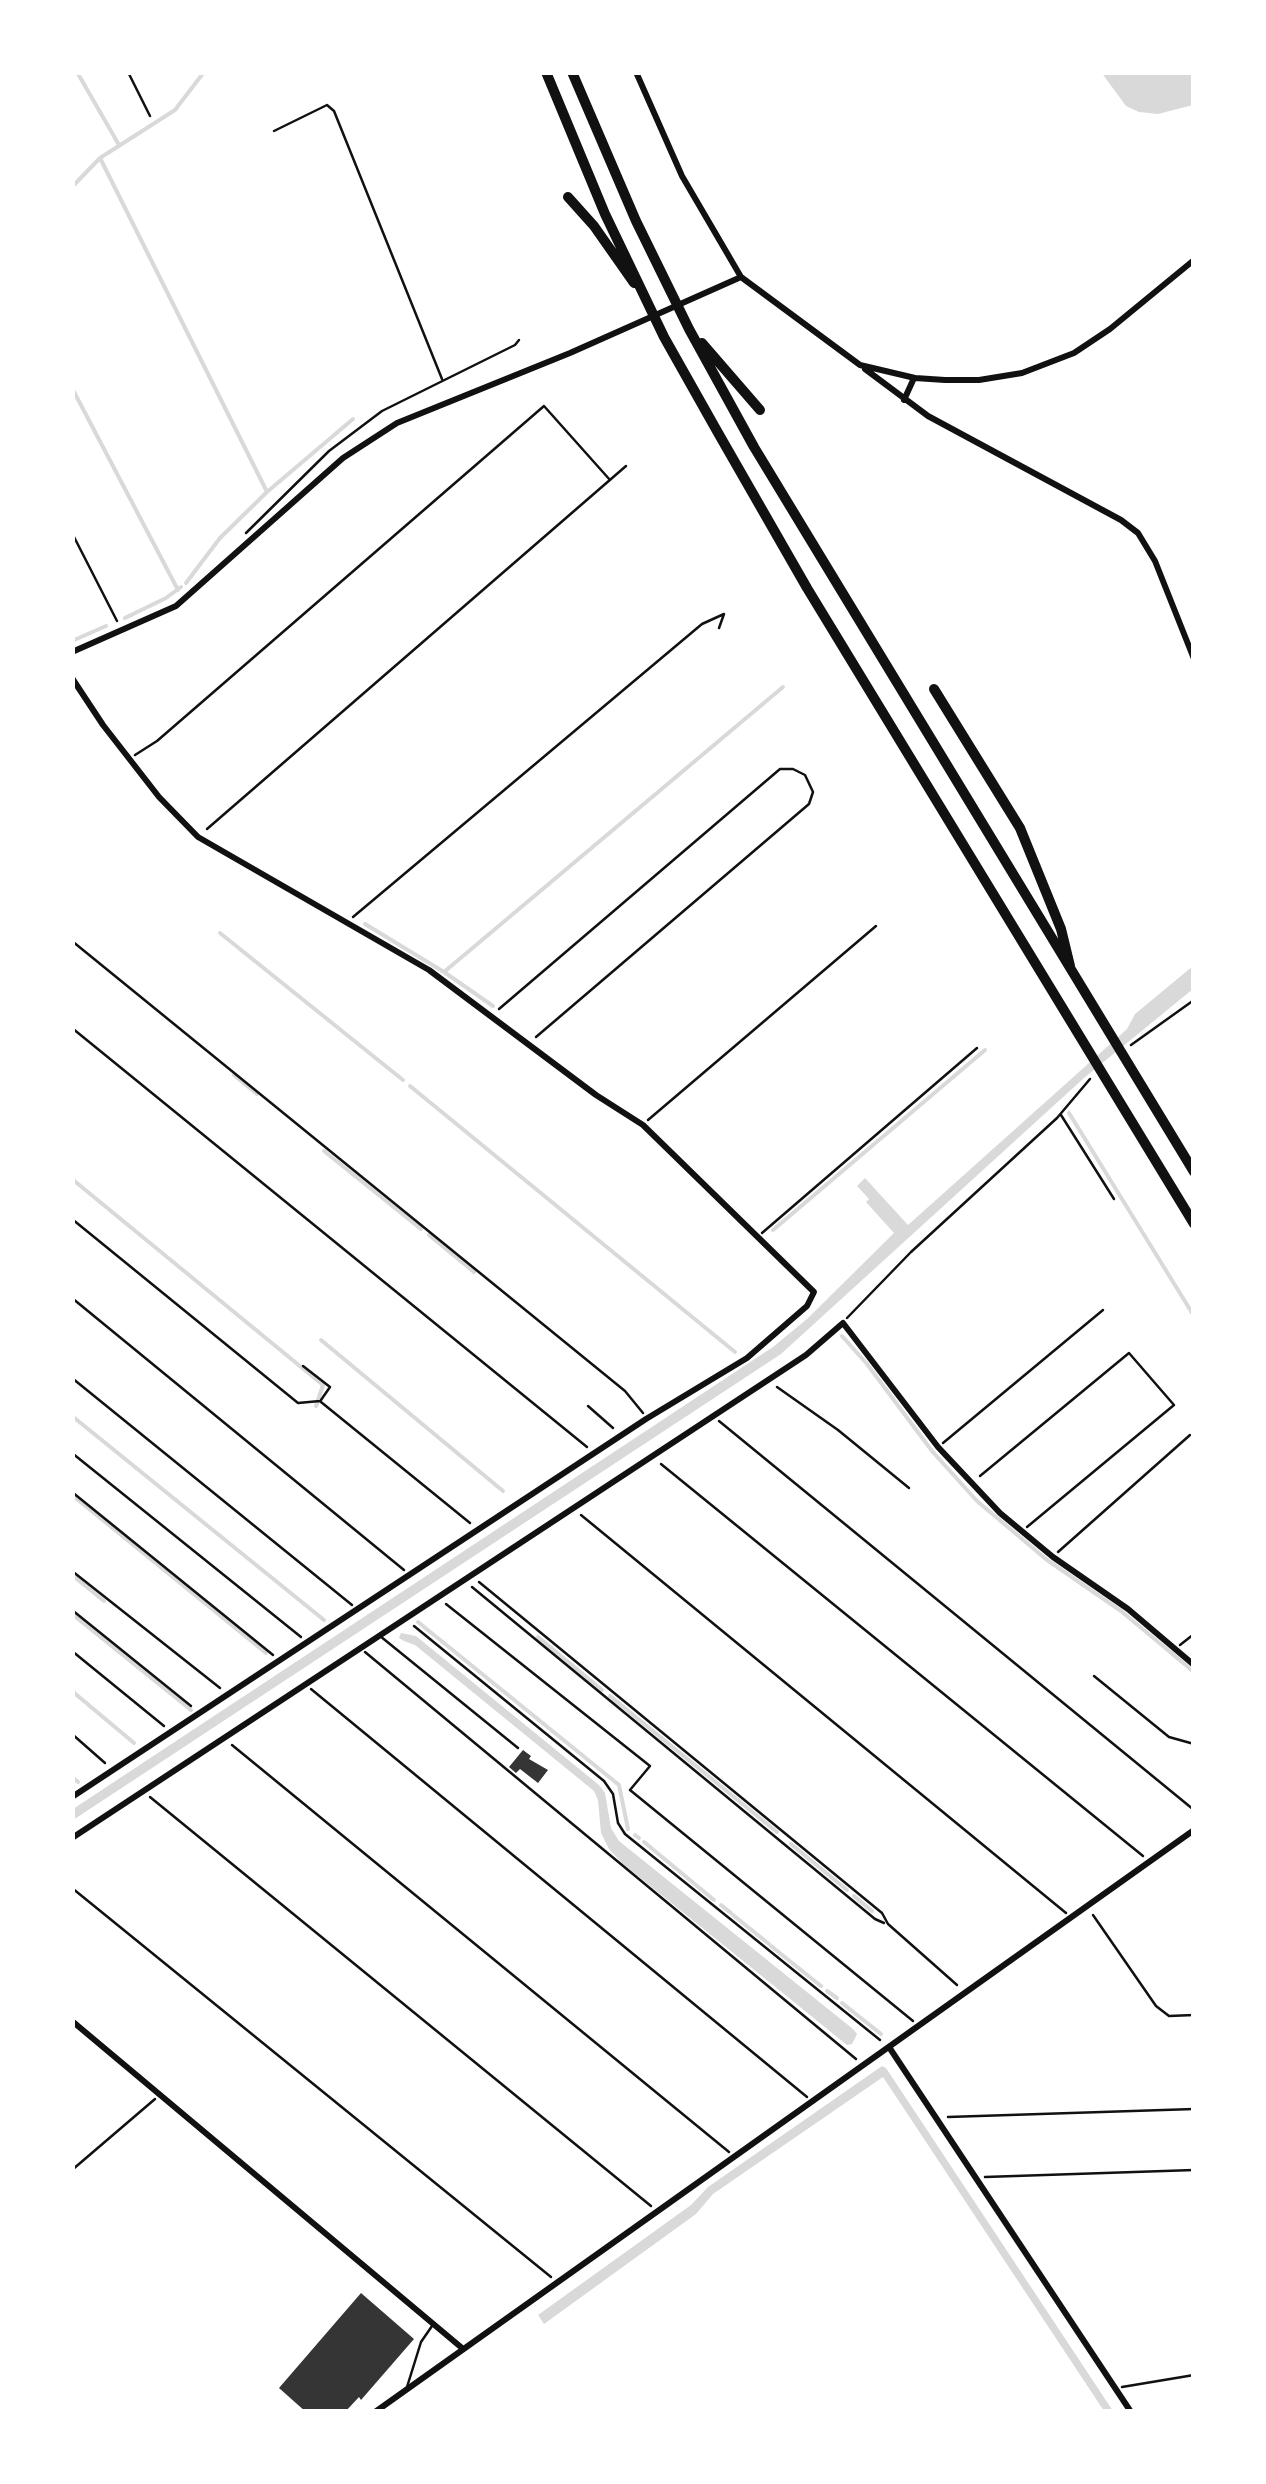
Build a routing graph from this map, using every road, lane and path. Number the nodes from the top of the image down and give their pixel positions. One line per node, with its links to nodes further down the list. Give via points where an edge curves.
1 (128, 72): 5 (path)
2 (546, 72): 10 (highway)
3 (572, 72): 11 (highway)
4 (636, 72): 9 (street, via 682,176)
5 (150, 116)
6 (274, 131): 14 (path, via 327,105 334,111)
7 (568, 197): 10 (highway)
8 (1194, 260): 13 (street, via 1110,329 1061,358 980,380)
9 (741, 277): 12 (street); 21 (street, via 374,436 190,596)
10 (644, 296): 44 (highway, via 807,588)
11 (689, 329): 16 (highway); 31 (highway)
12 (860, 365): 13 (street); 15 (street)
13 (914, 378): 15 (street)
14 (442, 379)
15 (904, 400): 23 (street, via 1138,533)
16 (760, 410)
17 (626, 466): 18 (path)
18 (610, 480): 26 (path, via 544,406); 27 (path)
19 (72, 533): 21 (path)
20 (719, 628): 28 (path, via 724,614 702,624)
21 (121, 630): 22 (street)
22 (72, 652)
23 (1194, 660)
24 (72, 678): 26 (street)
25 (934, 689): 31 (highway, via 1020,828)
26 (130, 758): 27 (street)
27 (198, 837): 28 (street)
28 (348, 921): 33 (street)
29 (876, 926): 40 (path)
30 (72, 941): 55 (path, via 625,1391)
31 (1073, 976): 37 (highway)
32 (1194, 1000): 37 (path)
33 (491, 1016): 35 (street); 35 (path, via 780,768 805,775 814,792 809,804)
34 (72, 1028): 60 (path)
35 (527, 1044): 40 (street)
36 (977, 1048): 45 (path)
37 (1125, 1056): 41 (highway)
38 (1099, 1071): 39 (path)
39 (1060, 1114): 42 (path); 48 (path)
40 (642, 1124): 45 (street)
41 (1194, 1172)
42 (1114, 1199)
43 (72, 1219): 52 (path, via 298,1403)
44 (1194, 1224)
45 (758, 1236): 55 (street, via 814,1292 807,1306 746,1358)
46 (72, 1298): 70 (path)
47 (1103, 1310): 58 (path)
48 (842, 1323): 51 (street); 58 (street)
49 (303, 1366): 52 (path, via 330,1387)
50 (72, 1378): 73 (path)
51 (768, 1380): 54 (street); 63 (path)
52 (320, 1401): 66 (path)
53 (588, 1406): 57 (path)
54 (712, 1416): 61 (street); 96 (path)
55 (646, 1419): 57 (street)
56 (1190, 1435): 68 (path)
57 (622, 1436): 60 (street)
58 (938, 1447): 62 (street)
59 (72, 1453): 78 (path)
60 (595, 1454): 66 (street)
61 (652, 1456): 65 (street); 99 (path)
62 (972, 1484): 67 (street); 67 (path, via 1130,1353 1174,1405)
63 (909, 1488)
64 (72, 1492): 82 (path)
65 (573, 1508): 71 (street); 102 (path)
66 (478, 1529): 70 (street)
67 (1022, 1531): 68 (street)
68 (1053, 1557): 80 (street)
69 (72, 1571): 86 (path)
70 (409, 1574): 73 (street)
71 (467, 1577): 72 (street); 103 (path); 103 (path)
72 (437, 1597): 75 (street); 107 (path, via 650,1766 630,1790)
73 (356, 1609): 78 (street)
74 (72, 1610): 87 (path)
75 (406, 1618): 77 (street); 108 (path, via 604,1782 625,1834)
76 (1194, 1634): 80 (path)
77 (380, 1636): 79 (street); 92 (lane)
78 (307, 1642): 82 (street)
79 (360, 1648): 85 (street); 109 (path)
80 (1175, 1649): 83 (street)
81 (72, 1651): 88 (path)
82 (279, 1661): 86 (street)
83 (1194, 1665)
84 (1094, 1676): 91 (path, via 1169,1737)
85 (305, 1684): 90 (street); 111 (path)
86 (228, 1695): 87 (street)
87 (200, 1713): 88 (street)
88 (171, 1732): 93 (street)
89 (72, 1734): 93 (path)
90 (223, 1738): 94 (street); 114 (path)
91 (1194, 1744)
92 (518, 1748)
93 (111, 1771): 95 (street)
94 (143, 1792): 98 (street); 118 (path)
95 (72, 1797)
96 (1194, 1810)
97 (1194, 1830): 99 (street)
98 (72, 1838)
99 (1150, 1862): 101 (street)
100 (72, 1888): 119 (path)
101 (1086, 1906): 102 (street); 105 (path, via 1156,2006 1169,2016)
102 (1071, 1917): 104 (street)
103 (888, 1924): 104 (path)
104 (965, 1994): 107 (street)
105 (1194, 2015)
106 (72, 2021): 110 (street)
107 (920, 2026): 108 (street)
108 (889, 2047): 109 (street); 113 (street)
109 (863, 2065): 111 (street)
110 (160, 2095): 115 (path); 120 (street)
111 (812, 2101): 114 (street)
112 (1194, 2109): 113 (path)
113 (937, 2118): 117 (street)
114 (734, 2156): 118 (street)
115 (72, 2170)
116 (1194, 2170): 117 (path)
117 (977, 2178): 123 (street)
118 (656, 2210): 119 (street)
119 (556, 2281): 121 (street)
120 (433, 2325): 121 (street); 124 (lane)
121 (463, 2349): 124 (street)
122 (1194, 2375): 123 (path)
123 (1116, 2388): 126 (street)
124 (406, 2389): 125 (street)
125 (375, 2412)
126 (1131, 2412)

